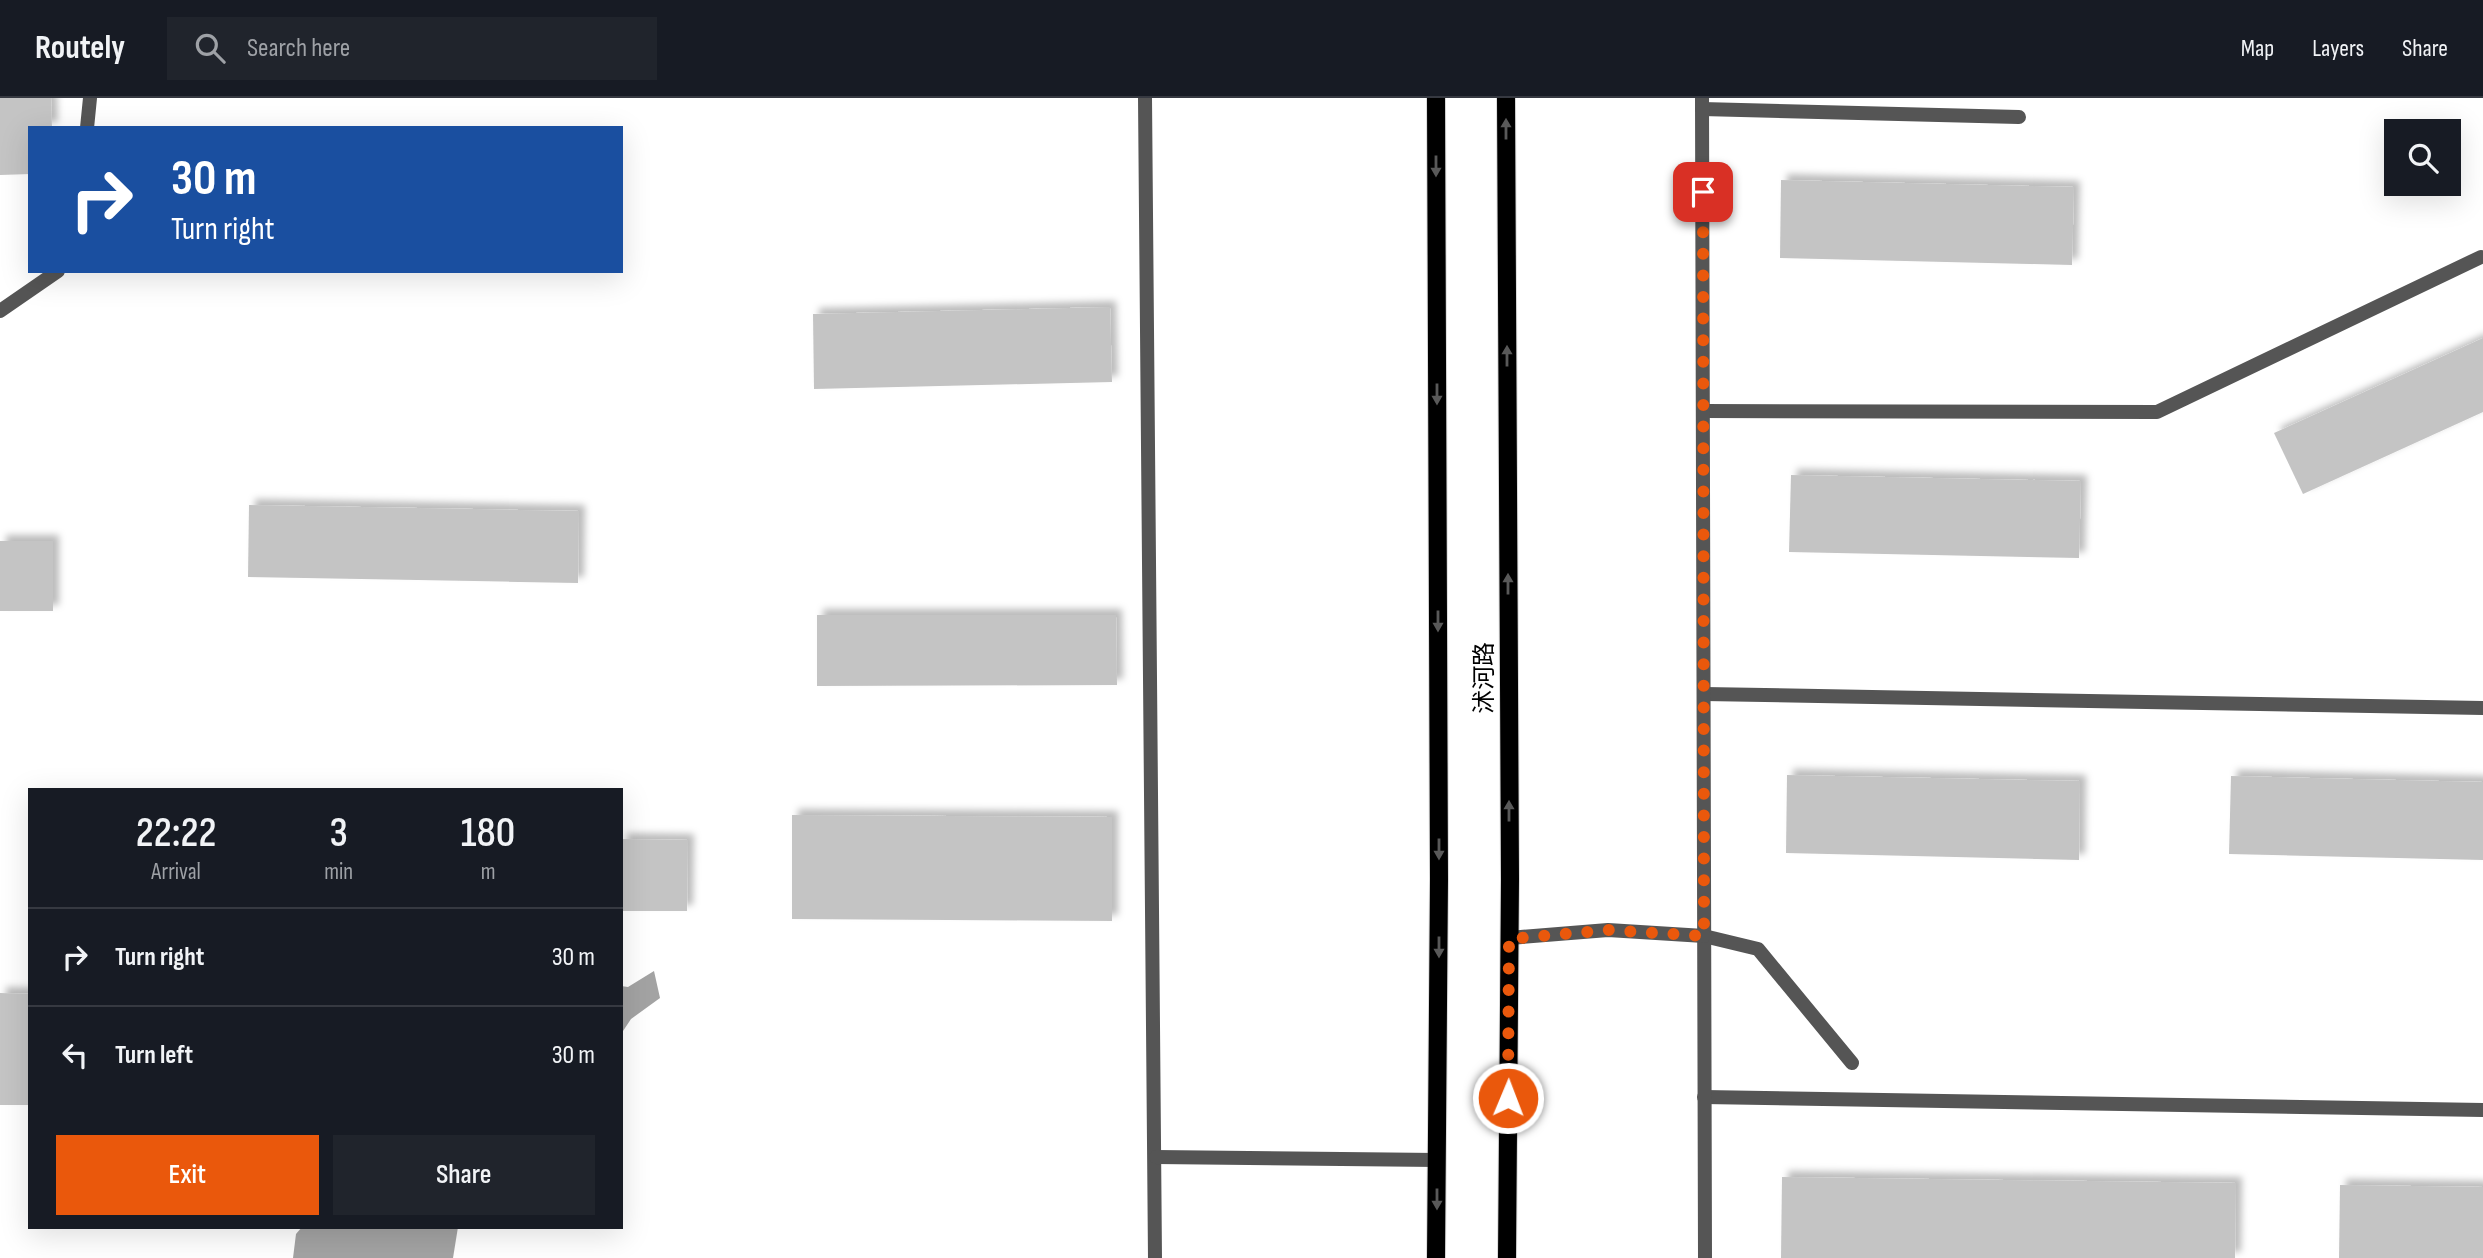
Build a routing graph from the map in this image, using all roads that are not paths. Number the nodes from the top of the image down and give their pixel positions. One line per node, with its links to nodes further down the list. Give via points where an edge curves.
1 (90, 98): 7 (street)
2 (1145, 98): 19 (street)
3 (1436, 98): 20 (main road, 沭河路, one-way to 20)
4 (1506, 98): 15 (main road, 沭河路, one-way to 4)
5 (1702, 104): 6 (street); 11 (street)
6 (2019, 117)
7 (87, 126)
8 (2481, 257): 11 (street, via 2157,412)
9 (55, 273): 10 (street)
10 (0, 312)
11 (1703, 411): 12 (street)
12 (1704, 694): 13 (street); 14 (street)
13 (2483, 708)
14 (1704, 936): 15 (street, via 1608,930); 16 (street, via 1758,949); 17 (street)
15 (1509, 939): 23 (main road, 沭河路)
16 (1852, 1063)
17 (1704, 1097): 18 (street); 24 (street)
18 (2483, 1110)
19 (1156, 1157): 20 (street); 21 (street)
20 (1437, 1160): 22 (main road, 沭河路, one-way to 22)
21 (1155, 1258)
22 (1436, 1258)
23 (1507, 1258)
24 (1705, 1258)

